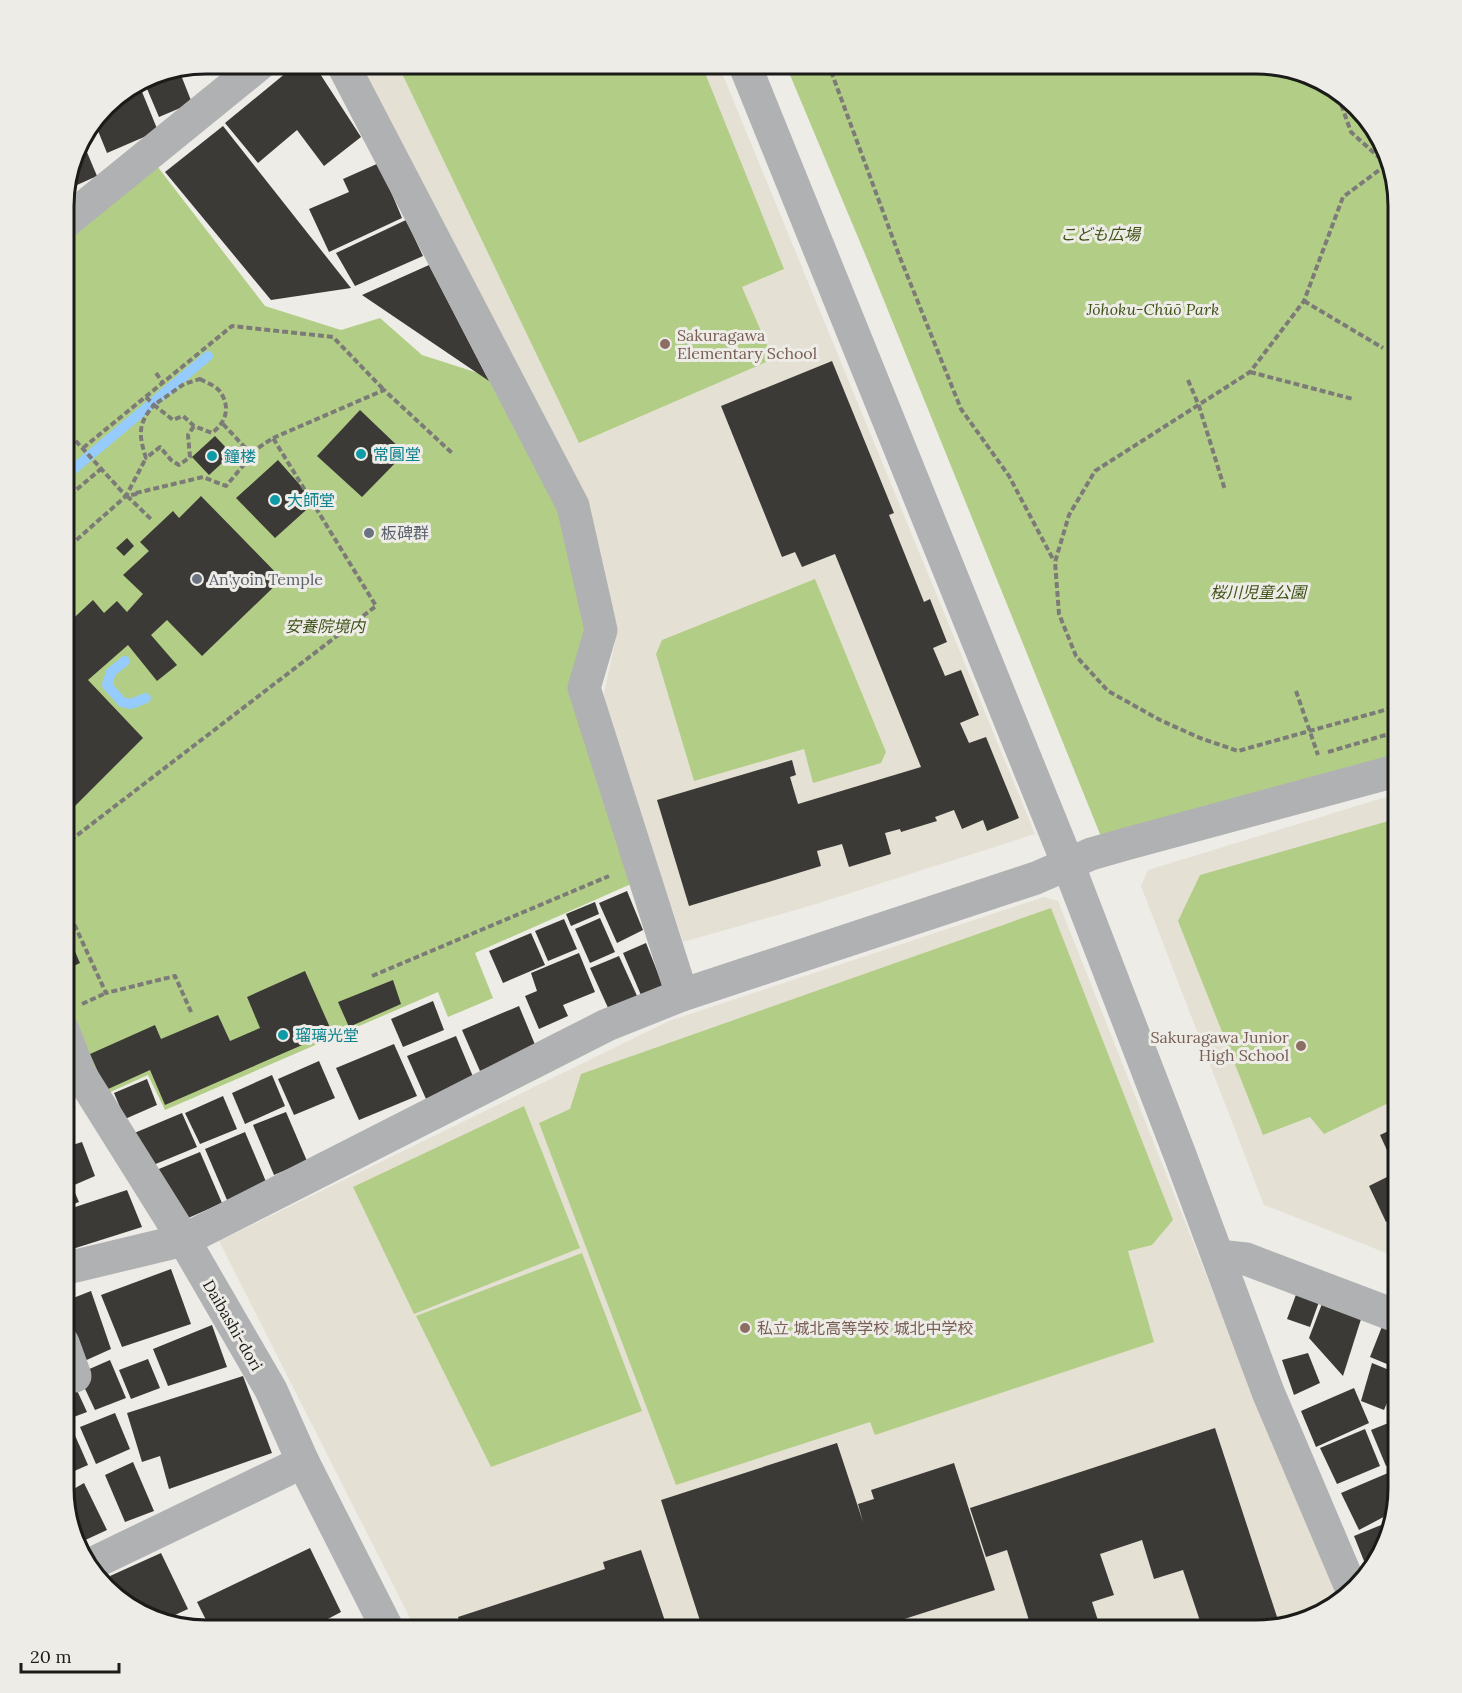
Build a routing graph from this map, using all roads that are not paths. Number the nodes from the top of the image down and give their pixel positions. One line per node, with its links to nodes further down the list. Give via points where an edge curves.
1 (247, 74): 4 (street)
2 (348, 74): 7 (street, via 573,506 602,630 584,688)
3 (748, 74): 6 (street)
4 (74, 215)
5 (1388, 773): 6 (street, via 1126,844)
6 (1068, 864): 7 (street); 10 (street)
7 (682, 995): 9 (street, via 607,1025)
8 (74, 1078): 9 (street, Daibashi-dori)
9 (184, 1240): 11 (street); 13 (street, Daibashi-dori, via 271,1390)
10 (1218, 1256): 12 (street, via 1246,1259); 15 (street, via 1268,1392)
11 (74, 1266)
12 (1388, 1313)
13 (303, 1462): 14 (street); 16 (street, Daibashi-dori)
14 (96, 1561)
15 (1349, 1582)
16 (366, 1588): 17 (street); 18 (street, Daibashi-dori)
17 (366, 1620)
18 (383, 1620)

